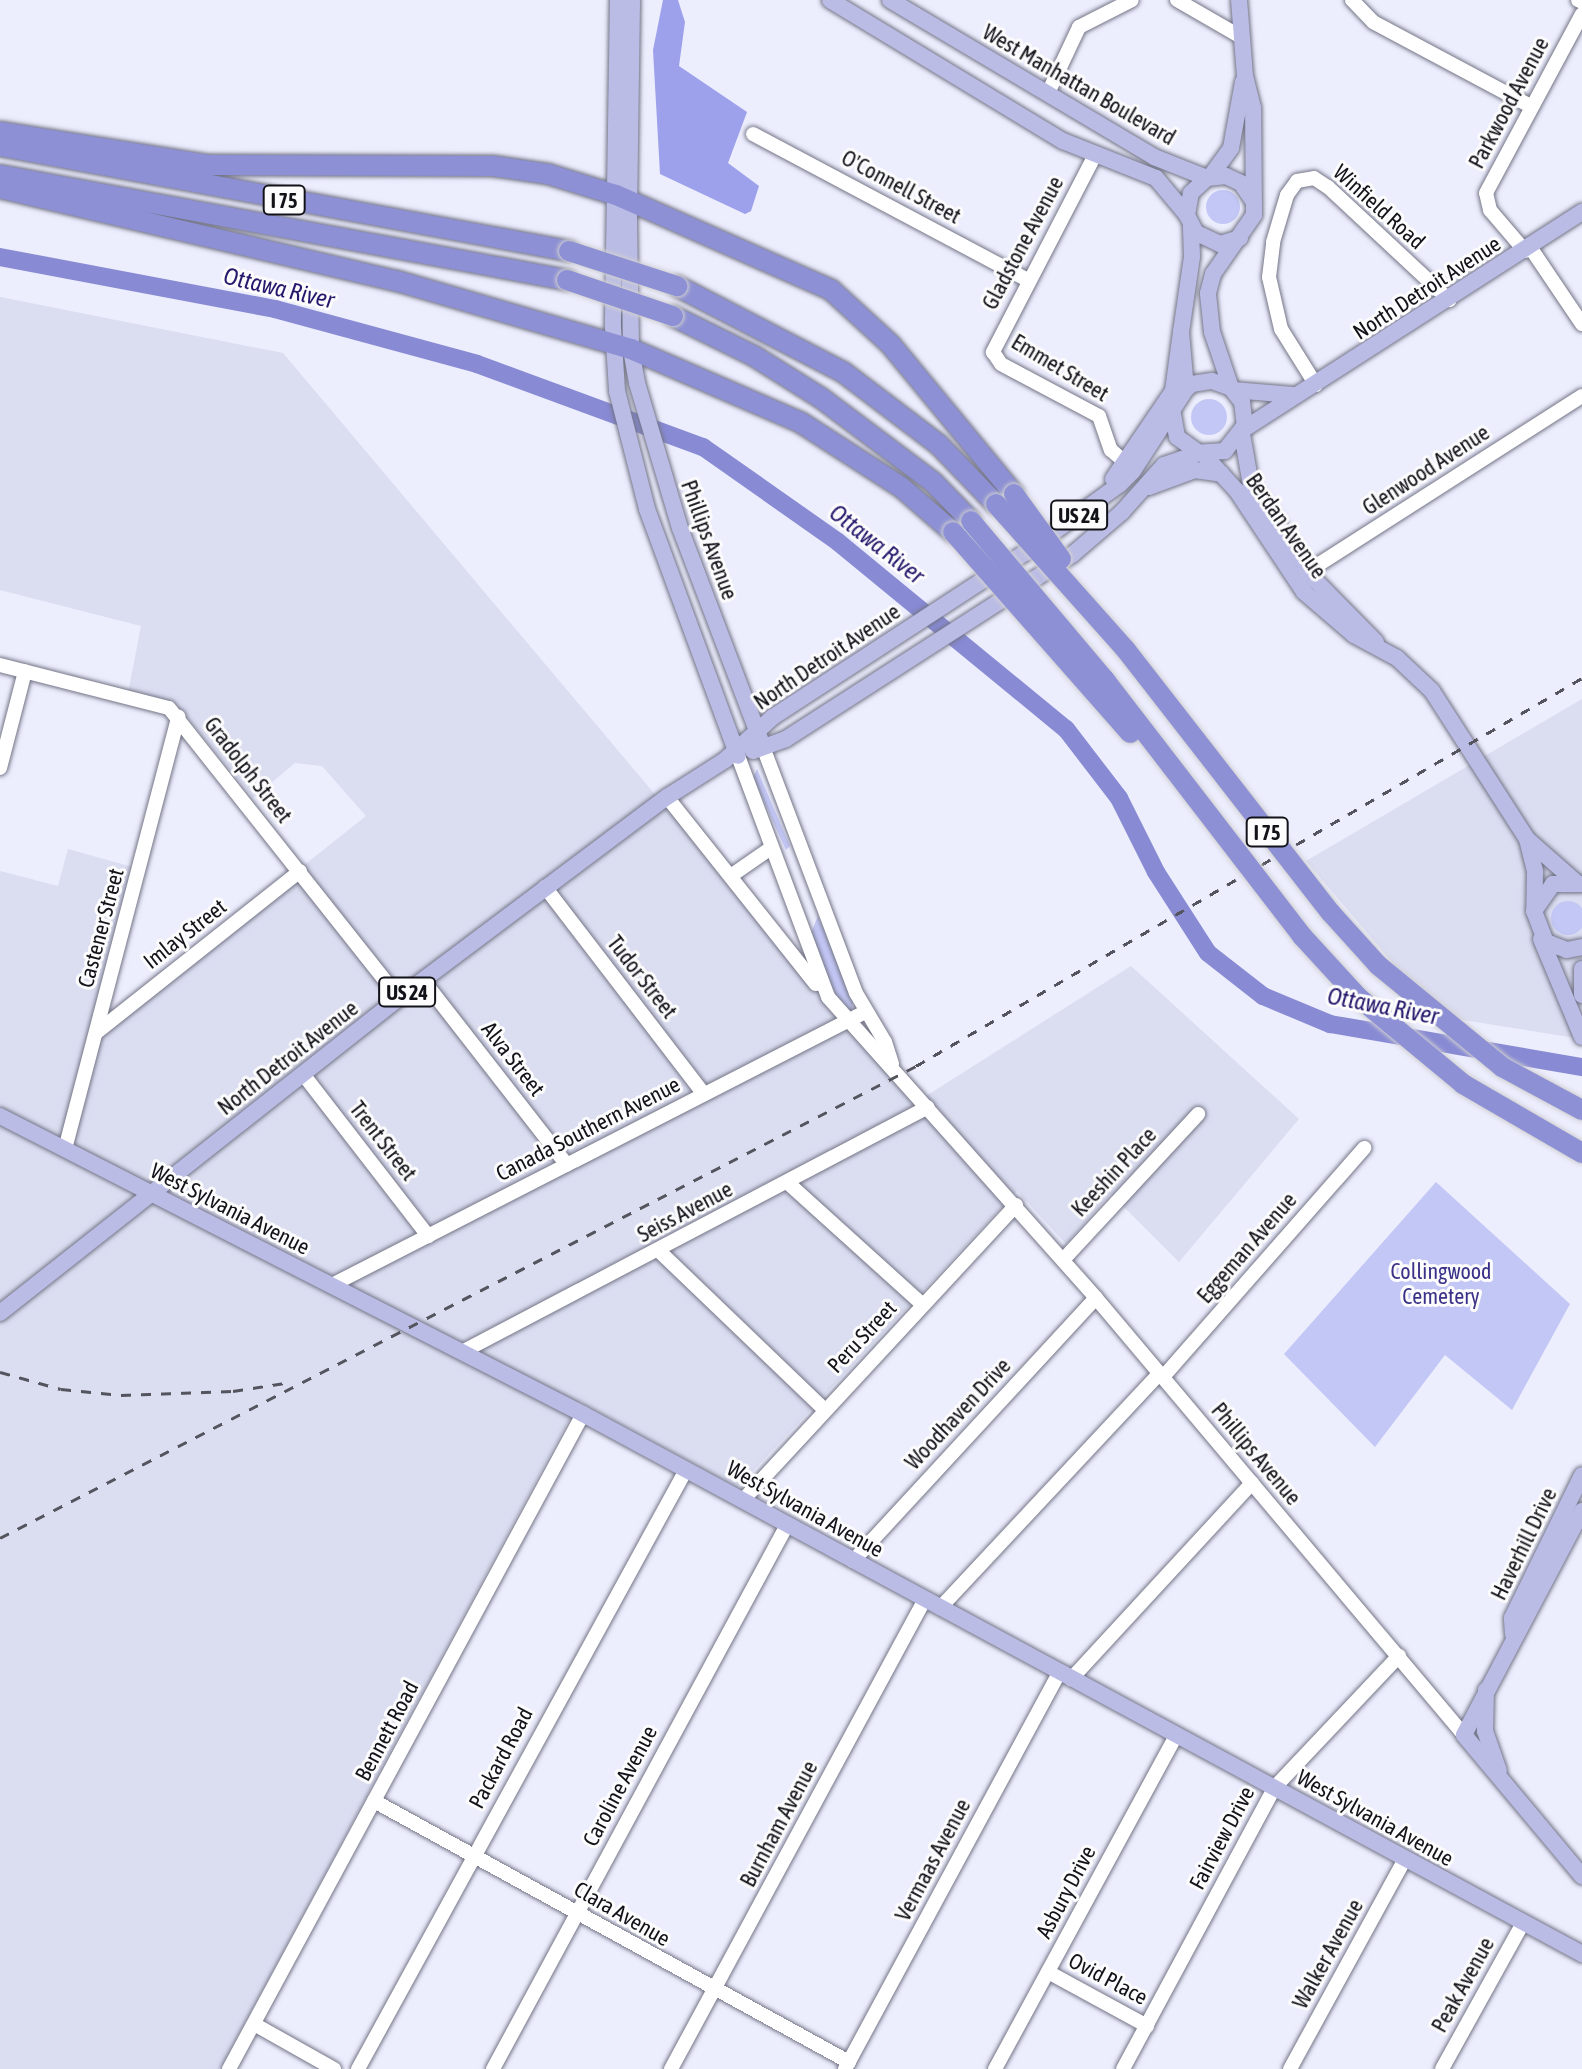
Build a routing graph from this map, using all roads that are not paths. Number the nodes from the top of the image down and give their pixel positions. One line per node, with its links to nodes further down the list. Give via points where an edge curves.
1 (618, 0): 23 (main road)
2 (632, 0): 23 (main road, Phillips Avenue)
3 (830, 0): 19 (main road, West Manhattan Boulevard)
4 (890, 0): 14 (main road, West Manhattan Boulevard)
5 (1087, 0): 10 (street)
6 (1132, 0): 10 (street)
7 (1177, 0): 12 (street)
8 (1239, 0): 12 (main road)
9 (1352, 0): 15 (street, via 1365,17)
10 (1098, 14): 14 (street, via 1073,34)
11 (1582, 14): 15 (street, Parkwood Avenue)
12 (1241, 37): 13 (main road)
13 (1245, 76): 21 (main road, via 1231,148); 24 (main road, via 1253,108)
14 (1048, 93): 21 (main road, West Manhattan Boulevard, via 1154,157)
15 (1532, 107): 28 (street, Parkwood Avenue, via 1486,198 1490,210)
16 (0, 132): 23 (highway, via 208,165 493,166 548,174)
17 (753, 134): 29 (street, O'Connell Street)
18 (0, 146): 47 (highway, I 75, bridge, via 569,251 677,286 843,372)
19 (1094, 157): 26 (main road, West Manhattan Boulevard, via 1156,178); 29 (street, Gladstone Avenue)
20 (0, 175): 48 (highway, I 75, bridge, via 567,280 673,316 754,356 832,405 933,482)
21 (1208, 178): 24 (main road, via 1234,178); 26 (main road, via 1191,193)
22 (0, 188): 33 (highway)
23 (624, 198): 33 (main road, Phillips Avenue); 33 (main road); 47 (highway, via 831,290 891,345)
24 (1254, 203): 27 (main road)
25 (1582, 212): 28 (main road, North Detroit Avenue / US 24)
26 (1189, 220): 27 (main road, via 1211,242 1229,243); 32 (main road, via 1192,257)
27 (1244, 234): 37 (main road, via 1213,274 1208,293 1212,332)
28 (1527, 249): 30 (main road, North Detroit Avenue / US 24); 31 (street)
29 (1028, 280): 34 (street, Gladstone Avenue)
30 (1449, 300): 35 (main road, North Detroit Avenue / US 24); 35 (street, Winfield Road, via 1328,187 1314,178 1297,181 1287,195 1273,242 1269,277 1281,329)
31 (1582, 324)
32 (1181, 332): 36 (main road); 43 (main road, via 1173,391)
33 (619, 339): 48 (highway, via 800,422); 53 (main road, Phillips Avenue); 54 (main road, Phillips Avenue, via 615,374 631,452)
34 (993, 352): 43 (street, Emmet Street, via 1001,364 1099,416 1111,450)
35 (1316, 385): 38 (main road, North Detroit Avenue / US 24)
36 (1186, 389): 37 (main road, US 24, via 1212,381); 40 (main road, US 24)
37 (1232, 389): 38 (main road, North Detroit Avenue / US 24); 41 (main road, via 1245,409)
38 (1293, 395): 41 (main road, North Detroit Avenue / US 24)
39 (1582, 396): 49 (street, Glenwood Avenue)
40 (1172, 410): 42 (main road, via 1177,437); 46 (main road, North Detroit Avenue / US 24, via 1133,471)
41 (1243, 432): 42 (main road, US 24, via 1225,451); 49 (main road, Berdan Avenue, via 1247,478)
42 (1201, 454): 44 (main road, Berdan Avenue); 45 (main road, North Detroit Avenue / US 24, via 1164,465)
43 (1125, 462): 46 (main road)
44 (1222, 474): 45 (main road, via 1195,470); 49 (main road, Berdan Avenue)
45 (1144, 489): 53 (main road, North Detroit Avenue / US 24, via 1073,554 978,610 786,739)
46 (1101, 497): 53 (main road, North Detroit Avenue / US 24, via 893,639)
47 (1005, 499): 82 (highway, I 75, bridge, via 1331,913 1378,965 1502,1067)
48 (962, 526): 87 (highway, I 75, bridge, via 1311,946 1412,1046 1463,1084)
49 (1301, 576): 57 (main road, Berdan Avenue, via 1337,623 1376,644 1432,691)
50 (0, 665): 51 (street, Gradolph Street)
51 (25, 671): 52 (street, Gradolph Street, via 169,708); 55 (street)
52 (178, 717): 60 (street, Gradolph Street); 76 (street, Castener Street)
53 (760, 739): 54 (main road, North Detroit Avenue / US 24); 58 (street, Phillips Avenue)
54 (733, 755): 56 (main road, North Detroit Avenue / US 24); 59 (street, Phillips Avenue)
55 (0, 768)
56 (667, 797): 61 (street, Phillips Avenue); 63 (main road, North Detroit Avenue / US 24)
57 (1527, 839): 62 (main road, Berdan Avenue); 65 (main road, Berdan Avenue, via 1535,872)
58 (803, 853): 59 (street); 64 (street, Phillips Avenue)
59 (774, 855): 61 (street); 66 (street, Phillips Avenue)
60 (300, 871): 73 (street, Gradolph Street); 76 (street, Imlay Street)
61 (732, 875): 72 (street, Phillips Avenue)
62 (1579, 883): 65 (main road, via 1544,891)
63 (545, 887): 70 (main road, North Detroit Avenue / US 24); 80 (street, Tudor Street)
64 (824, 910): 66 (street); 74 (street, Phillips Avenue)
65 (1534, 911): 67 (main road, Berdan Avenue)
66 (797, 919): 72 (street, Phillips Avenue)
67 (1539, 933): 68 (main road, via 1556,948); 77 (main road)
68 (1582, 947)
69 (1582, 969): 71 (main road)
70 (423, 980): 73 (main road, North Detroit Avenue / US 24); 88 (street, Alva Street)
71 (1582, 995)
72 (828, 997): 75 (street, Phillips Avenue)
73 (399, 998): 79 (main road, North Detroit Avenue / US 24)
74 (865, 1012): 75 (street, Canada Southern Avenue); 78 (street, Phillips Avenue)
75 (847, 1021): 78 (street, Phillips Avenue); 80 (street, Canada Southern Avenue)
76 (97, 1032): 86 (street, Castener Street)
77 (1582, 1037)
78 (892, 1064): 81 (street, Phillips Avenue)
79 (303, 1074): 90 (main road, North Detroit Avenue / US 24); 92 (street, Trent Street)
80 (704, 1094): 88 (street, Canada Southern Avenue)
81 (928, 1107): 89 (street, Seiss Avenue); 91 (street, Phillips Avenue)
82 (1582, 1110)
83 (1198, 1114): 94 (street, Keeshin Place)
84 (0, 1116): 86 (main road, West Sylvania Avenue)
85 (1364, 1148): 100 (street, Eggeman Avenue)
86 (65, 1149): 90 (main road, West Sylvania Avenue)
87 (1582, 1153)
88 (567, 1165): 92 (street, Canada Southern Avenue)
89 (788, 1183): 93 (street, Seiss Avenue); 97 (street)
90 (152, 1194): 95 (main road, West Sylvania Avenue); 98 (main road, North Detroit Avenue / US 24)
91 (1016, 1205): 94 (street, Phillips Avenue); 97 (street, Peru Street)
92 (428, 1236): 95 (street, Canada Southern Avenue)
93 (658, 1250): 99 (street, Seiss Avenue); 101 (street)
94 (1063, 1260): 96 (street, Phillips Avenue)
95 (332, 1285): 99 (main road, West Sylvania Avenue)
96 (1096, 1298): 100 (street, Phillips Avenue); 109 (street, Woodhaven Drive)
97 (922, 1304): 101 (street, Peru Street)
98 (0, 1313)
99 (462, 1352): 102 (main road, West Sylvania Avenue)
100 (1162, 1375): 105 (street, Phillips Avenue); 111 (street)
101 (825, 1410): 106 (street, Peru Street)
102 (583, 1414): 103 (main road, West Sylvania Avenue); 119 (street, Bennett Road)
103 (686, 1470): 106 (main road, West Sylvania Avenue); 120 (street, Packard Road)
104 (1582, 1475): 107 (main road, Haverhill Drive)
105 (1252, 1483): 112 (street, Phillips Avenue); 113 (street, Vermaas Avenue)
106 (743, 1500): 108 (main road, West Sylvania Avenue)
107 (1572, 1520): 114 (main road, Haverhill Drive, via 1512,1618 1513,1634)
108 (787, 1525): 109 (main road, West Sylvania Avenue); 123 (street, Caroline Avenue)
109 (853, 1561): 110 (main road, West Sylvania Avenue)
110 (925, 1599): 111 (main road, West Sylvania Avenue); 127 (street, Burnham Avenue)
111 (940, 1608): 113 (main road, West Sylvania Avenue)
112 (1399, 1656): 116 (street, Phillips Avenue); 118 (street, Fairview Drive)
113 (1066, 1676): 115 (main road, West Sylvania Avenue); 130 (street, Vermaas Avenue)
114 (1486, 1690): 116 (main road, Haverhill Drive); 117 (main road, via 1485,1731)
115 (1176, 1735): 118 (main road, West Sylvania Avenue); 126 (street, Asbury Drive)
116 (1464, 1735): 117 (main road, Phillips Avenue)
117 (1504, 1784): 122 (main road, Phillips Avenue)
118 (1274, 1788): 121 (main road, West Sylvania Avenue); 129 (street, Fairview Drive)
119 (374, 1801): 120 (street, Clara Avenue); 128 (street, Bennett Road)
120 (473, 1857): 123 (street, Clara Avenue); 133 (street, Packard Road)
121 (1405, 1859): 124 (main road, West Sylvania Avenue); 138 (street, Walker Avenue)
122 (1582, 1876)
123 (576, 1915): 127 (street, Clara Avenue); 134 (street, Caroline Avenue)
124 (1523, 1923): 125 (main road, West Sylvania Avenue); 139 (street, Peak Avenue)
125 (1582, 1954)
126 (1048, 1972): 129 (street, Ovid Place); 136 (street, Asbury Drive)
127 (713, 1991): 130 (street, Clara Avenue); 135 (street, Burnham Avenue)
128 (254, 2024): 131 (street, Bennett Road); 132 (street)
129 (1147, 2026): 137 (street, Fairview Drive)
130 (847, 2065)
131 (229, 2069)
132 (334, 2069)
133 (358, 2069)
134 (493, 2069)
135 (671, 2069)
136 (995, 2069)
137 (1123, 2069)
138 (1290, 2069)
139 (1442, 2069)

